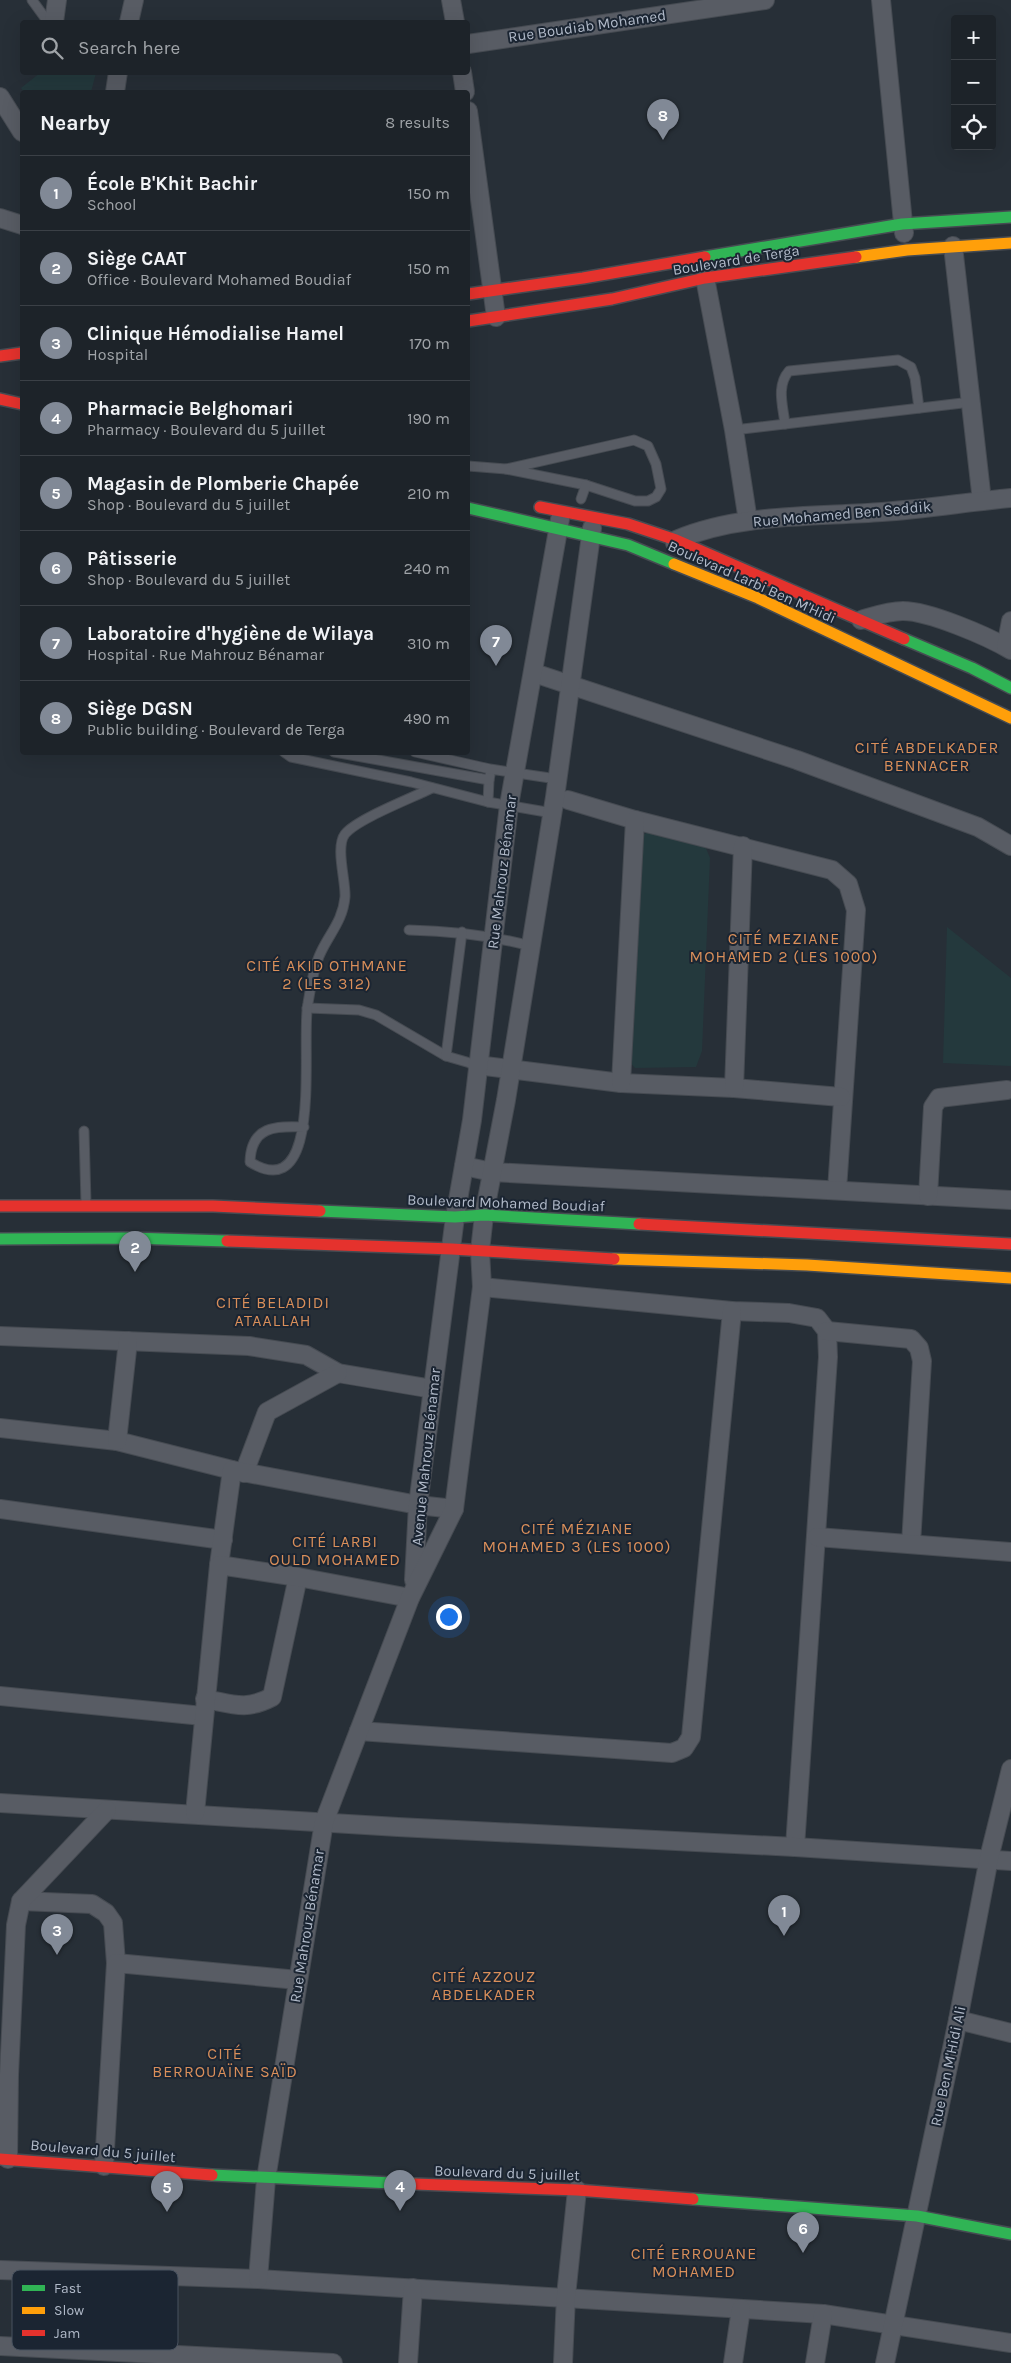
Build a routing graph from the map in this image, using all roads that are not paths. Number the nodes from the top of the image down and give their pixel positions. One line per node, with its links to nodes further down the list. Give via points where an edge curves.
1 (32, 0): 7 (lane)
2 (57, 0): 8 (street)
3 (134, 0): 9 (street)
4 (452, 0): 10 (street)
5 (765, 0): 11 (street, Rue Boudiab Mohamed)
6 (881, 0): 22 (street)
7 (47, 20)
8 (54, 20)
9 (129, 20)
10 (455, 20)
11 (470, 44)
12 (118, 75): 14 (street)
13 (462, 75): 15 (street)
14 (115, 90)
15 (465, 90)
16 (0, 97): 18 (street)
17 (470, 126): 27 (street)
18 (20, 129)
19 (1011, 216): 22 (main road, Boulevard de Terga)
20 (0, 218): 21 (street)
21 (20, 224)
22 (902, 224): 25 (street); 27 (main road, Boulevard de Terga, via 583,278)
23 (1011, 243): 24 (main road, Boulevard de Terga)
24 (953, 246): 25 (main road, Boulevard de Terga); 34 (street)
25 (907, 250): 26 (main road, Boulevard de Terga)
26 (705, 278): 29 (main road, Boulevard de Terga, via 612,299); 38 (street)
27 (492, 290): 28 (main road, Boulevard de Terga); 29 (street)
28 (470, 294)
29 (496, 317): 30 (main road, Boulevard de Terga)
30 (470, 321)
31 (20, 352): 32 (main road)
32 (0, 356)
33 (0, 398): 35 (main road)
34 (971, 402): 36 (lane); 44 (street)
35 (20, 403)
36 (919, 408): 37 (lane); 37 (lane, via 916,378 911,367 898,360 789,371 780,388)
37 (785, 424): 38 (lane)
38 (734, 430): 49 (street)
39 (470, 466): 40 (lane)
40 (506, 469): 41 (lane); 41 (lane, via 634,440 648,446 661,489 648,501 635,501)
41 (586, 485): 43 (lane)
42 (1011, 498): 44 (street, Rue Mohamed Ben Seddik)
43 (581, 500): 47 (lane); 48 (lane)
44 (982, 501): 49 (street, Rue Mohamed Ben Seddik, via 886,512)
45 (524, 503): 47 (main road, Boulevard Larbi Ben M'Hidi)
46 (470, 508): 50 (main road, Boulevard Larbi Ben M'Hidi)
47 (562, 512): 48 (main road, Boulevard Larbi Ben M'Hidi); 50 (street, Rue Mahrouz Bénamar)
48 (593, 517): 51 (street); 52 (main road, Boulevard Larbi Ben M'Hidi, via 628,524)
49 (748, 521): 52 (street, Rue Mohamed Ben Seddik)
50 (559, 530): 51 (main road, Boulevard Larbi Ben M'Hidi); 57 (street, Rue Mahrouz Bénamar)
51 (591, 538): 53 (main road, Boulevard Larbi Ben M'Hidi, via 628,545); 58 (street)
52 (676, 540): 53 (street); 54 (main road, Boulevard Larbi Ben M'Hidi)
53 (667, 561): 60 (main road, Boulevard Larbi Ben M'Hidi, via 758,598)
54 (861, 620): 56 (street, via 887,612 926,615); 59 (main road, Boulevard Larbi Ben M'Hidi)
55 (1011, 621): 56 (street)
56 (1009, 648)
57 (534, 673): 58 (street); 65 (street, Rue Mahrouz Bénamar)
58 (571, 684): 66 (street); 75 (street, via 797,760 978,827)
59 (1011, 688)
60 (1011, 718)
61 (288, 755): 68 (lane)
62 (351, 755): 67 (lane)
63 (428, 755): 64 (lane)
64 (490, 769): 65 (lane); 67 (lane)
65 (514, 773): 66 (lane); 71 (street, Rue Mahrouz Bénamar)
66 (557, 779): 69 (lane); 72 (street)
67 (489, 780): 70 (lane)
68 (432, 788): 70 (lane); 80 (lane, via 366,820 344,835 340,844 345,897 341,917 321,952)
69 (568, 800): 72 (lane); 73 (street)
70 (488, 802): 71 (lane)
71 (509, 805): 72 (lane); 78 (street, Rue Mahrouz Bénamar)
72 (552, 813): 79 (street)
73 (635, 820): 74 (street); 84 (street)
74 (743, 846): 85 (street); 87 (street, via 832,870 848,884 856,910)
75 (1011, 846)
76 (409, 930): 77 (lane)
77 (462, 932): 78 (lane); 81 (lane)
78 (494, 936): 79 (lane); 82 (street, Rue Mahrouz Bénamar)
79 (530, 946): 83 (street)
80 (307, 1008): 81 (lane, via 359,1010 376,1015); 88 (lane)
81 (446, 1056): 82 (lane)
82 (478, 1065): 83 (street); 90 (street, Rue Mahrouz Bénamar)
83 (510, 1069): 84 (street); 91 (street)
84 (621, 1083): 85 (street)
85 (734, 1088): 87 (street)
86 (1007, 1090): 93 (street, via 939,1098 933,1107)
87 (841, 1098): 92 (street)
88 (304, 1127): 88 (lane, via 294,1160 282,1169 263,1170 250,1162 250,1148 264,1131 278,1126)
89 (84, 1131): 96 (lane)
90 (464, 1166): 91 (street); 98 (street, Rue Mahrouz Bénamar)
91 (492, 1172): 92 (street); 97 (street)
92 (837, 1190): 93 (street)
93 (928, 1196): 94 (street)
94 (1011, 1200)
95 (0, 1206): 96 (main road, Boulevard Mohamed Boudiaf)
96 (86, 1206): 98 (main road, Boulevard Mohamed Boudiaf, via 213,1206)
97 (484, 1215): 98 (main road, Boulevard Mohamed Boudiaf); 100 (main road, Boulevard Mohamed Boudiaf); 102 (street, Avenue Mahrouz Bénamar)
98 (455, 1216): 101 (street, Avenue Mahrouz Bénamar)
99 (0, 1239): 101 (main road, via 130,1238)
100 (1011, 1244)
101 (452, 1249): 102 (main road); 110 (street, Avenue Mahrouz Bénamar)
102 (480, 1251): 103 (main road, via 806,1265); 104 (street, Avenue Mahrouz Bénamar)
103 (1011, 1278)
104 (482, 1287): 105 (street); 116 (street, Avenue Mahrouz Bénamar)
105 (732, 1311): 106 (street, via 789,1313 817,1318); 126 (street, via 691,1737 684,1748 672,1753)
106 (827, 1331): 117 (street); 119 (street, via 911,1339 919,1348 922,1361)
107 (0, 1336): 108 (street)
108 (128, 1341): 109 (street, via 248,1346 306,1355); 112 (street)
109 (338, 1373): 110 (street); 113 (street, via 267,1412)
110 (433, 1389): 114 (street, Avenue Mahrouz Bénamar)
111 (0, 1428): 112 (street)
112 (117, 1441): 113 (street)
113 (238, 1471): 114 (street); 118 (street)
114 (418, 1505): 116 (street); 123 (street, Avenue Mahrouz Bénamar)
115 (0, 1508): 118 (street)
116 (454, 1509): 123 (street, Avenue Mahrouz Bénamar)
117 (817, 1537): 119 (street); 132 (street)
118 (223, 1540): 121 (street)
119 (911, 1544): 120 (street)
120 (1011, 1552)
121 (219, 1565): 122 (street); 125 (street)
122 (298, 1577): 123 (street); 125 (street, via 272,1697 245,1706)
123 (412, 1593): 126 (street, Rue Mahrouz Bénamar)
124 (0, 1696): 125 (street)
125 (204, 1707): 130 (street)
126 (359, 1731): 131 (street, Rue Mahrouz Bénamar)
127 (1011, 1769): 133 (street, Rue Ben M'Hidi Ali)
128 (0, 1802): 129 (street)
129 (107, 1810): 130 (street); 135 (street)
130 (195, 1813): 131 (street)
131 (324, 1822): 132 (street); 137 (street, Rue Mahrouz Bénamar)
132 (795, 1847): 133 (street)
133 (989, 1858): 134 (street); 138 (street, Rue Ben M'Hidi Ali)
134 (1011, 1861)
135 (20, 1901): 136 (street, via 92,1904 106,1913 113,1922); 140 (street)
136 (116, 1963): 137 (street); 142 (street)
137 (298, 1980): 143 (street, Rue Mahrouz Bénamar)
138 (958, 2020): 139 (street); 145 (street, Rue Ben M'Hidi Ali)
139 (1011, 2032)
140 (4, 2075): 141 (street)
141 (4, 2159): 142 (main road, Boulevard du 5 juillet)
142 (104, 2166): 143 (main road, Boulevard du 5 juillet)
143 (266, 2180): 144 (main road, Boulevard du 5 juillet); 148 (street, Rue Mahrouz Bénamar)
144 (578, 2190): 145 (main road, Boulevard du 5 juillet); 150 (street)
145 (917, 2216): 146 (main road, Boulevard du 5 juillet); 153 (street, Rue Ben M'Hidi Ali)
146 (1011, 2234)
147 (178, 2276): 148 (street)
148 (258, 2279): 149 (street)
149 (413, 2288): 150 (street); 158 (street)
150 (566, 2296): 151 (street); 159 (street)
151 (741, 2309): 152 (street); 160 (street)
152 (823, 2314): 153 (street); 161 (street)
153 (892, 2324): 154 (street); 162 (street, Rue Ben M'Hidi Ali)
154 (1011, 2344)
155 (50, 2350): 156 (street)
156 (163, 2359): 157 (street)
157 (333, 2363)
158 (408, 2363)
159 (563, 2363)
160 (733, 2363)
161 (815, 2363)
162 (885, 2363)

